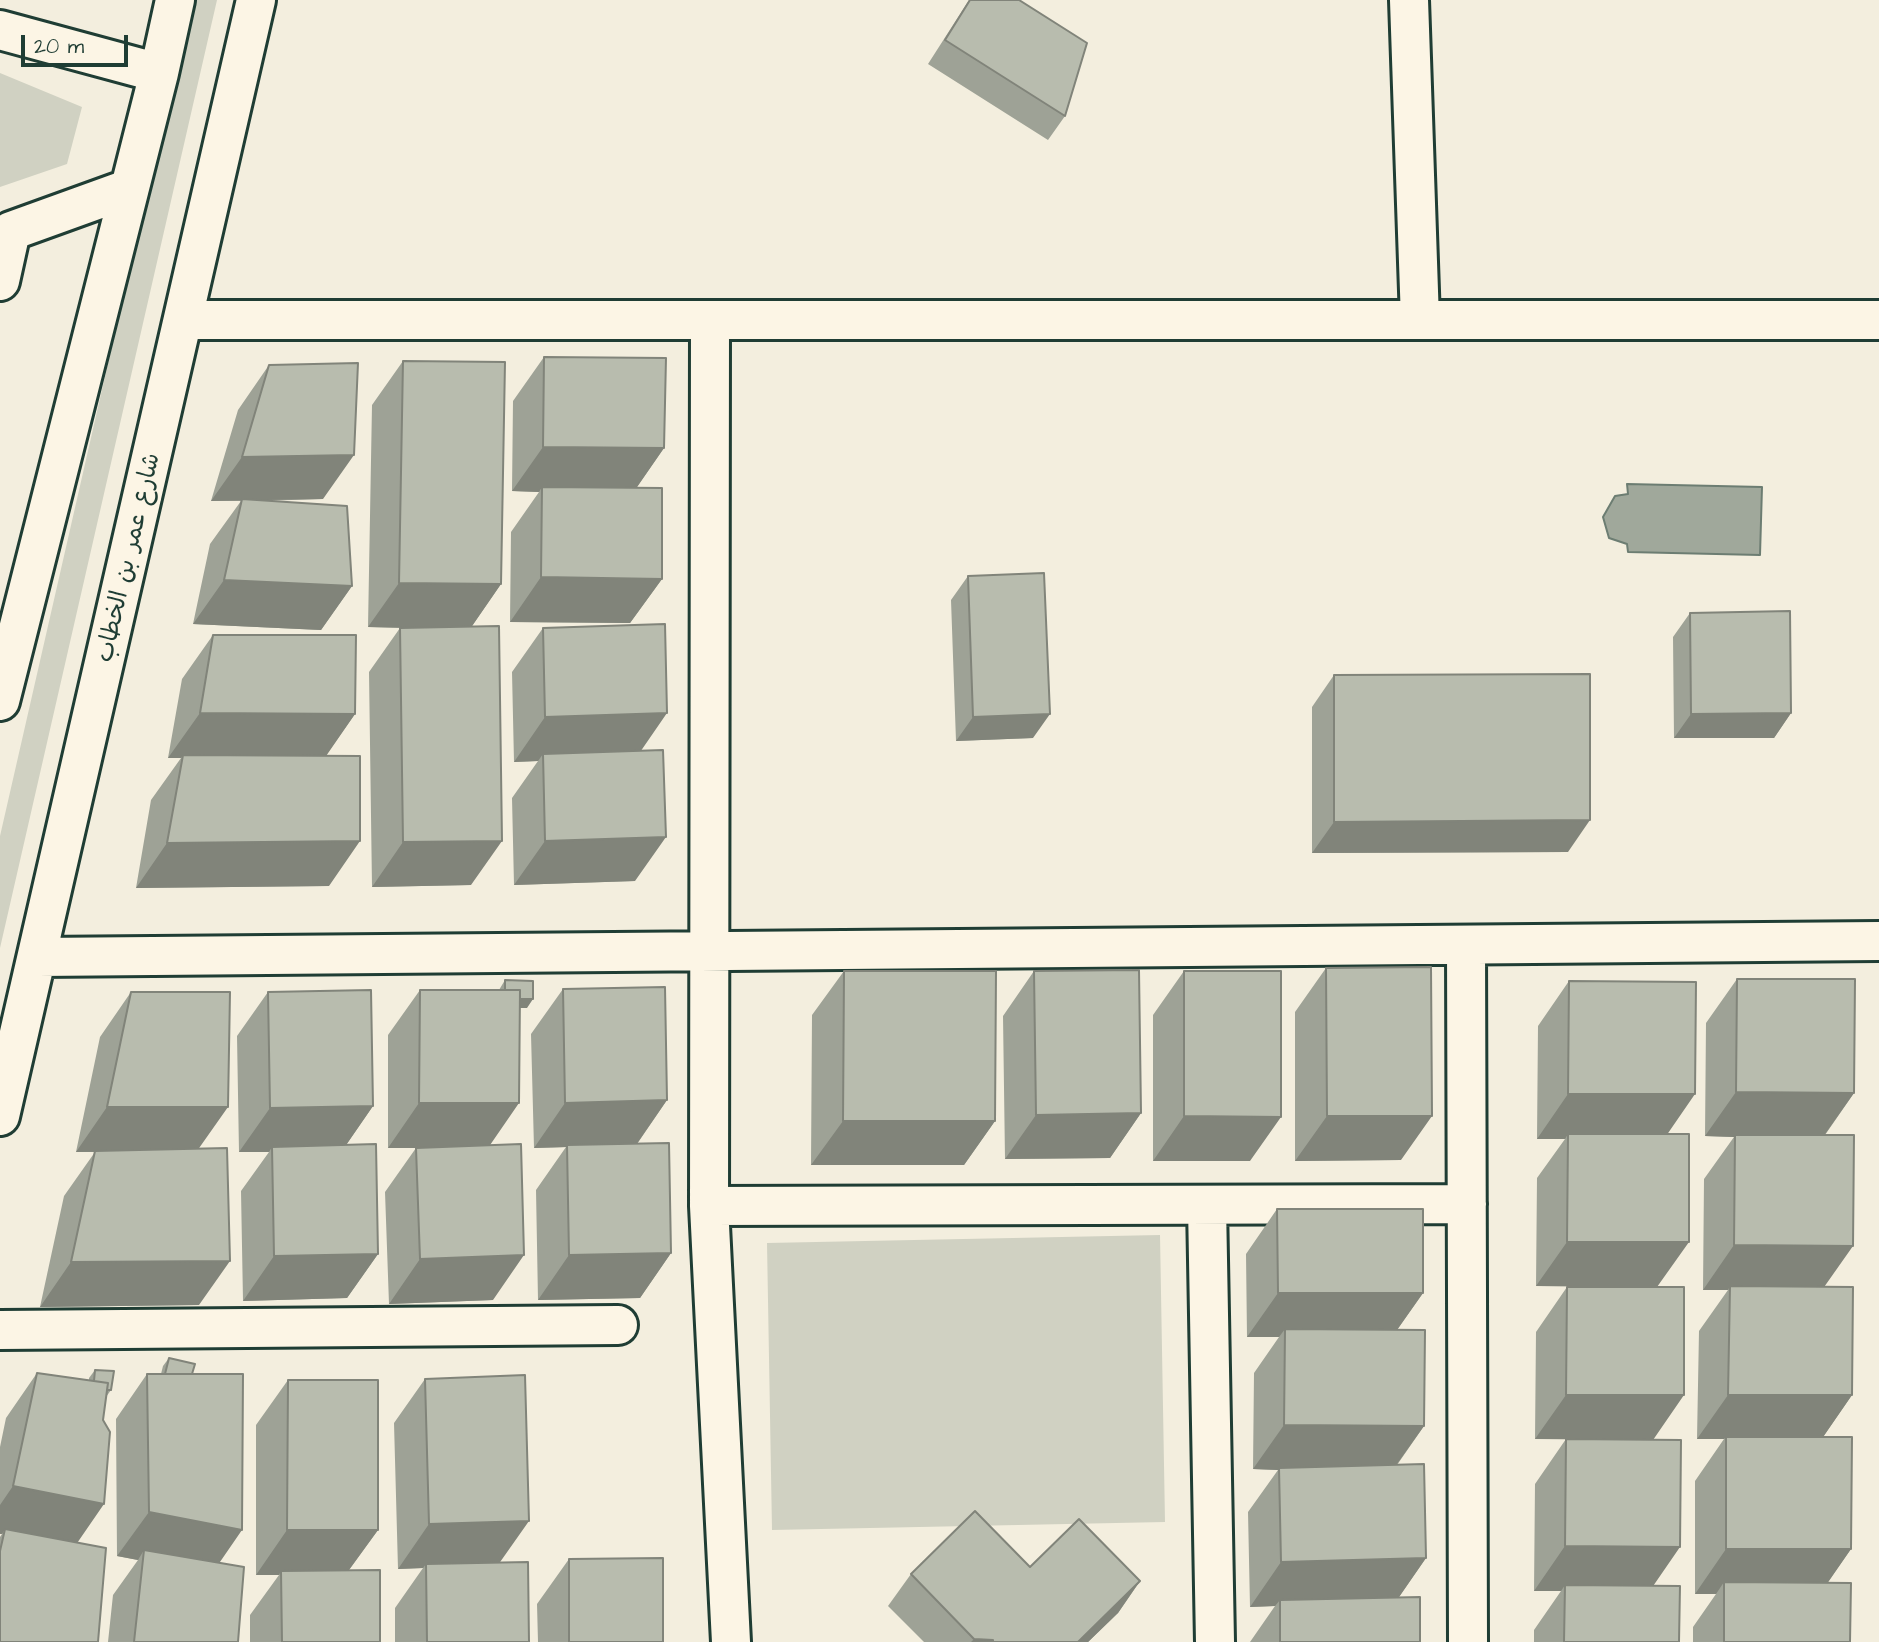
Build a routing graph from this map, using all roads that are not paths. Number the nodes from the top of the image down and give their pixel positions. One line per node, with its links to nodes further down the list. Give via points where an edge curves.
1 (175, 0): 5 (street)
2 (256, 0): 8 (street, شارع عمر بن الخطاب)
3 (1409, 0): 10 (street)
4 (0, 30): 5 (street)
5 (159, 73): 6 (street)
6 (130, 188): 7 (street, via 11,231); 12 (street)
7 (0, 281)
8 (185, 320): 9 (street); 16 (street, شارع عمر بن الخطاب)
9 (710, 320): 10 (street); 15 (street)
10 (1420, 320): 11 (street)
11 (1879, 320)
12 (0, 701)
13 (1879, 941): 14 (street)
14 (1466, 945): 15 (street); 18 (street)
15 (709, 951): 16 (street); 20 (street)
16 (38, 957): 17 (street, شارع عمر بن الخطاب)
17 (0, 1116)
18 (1467, 1204): 19 (street); 25 (street)
19 (1207, 1205): 20 (street); 24 (street)
20 (709, 1206): 23 (street)
21 (618, 1325): 22 (street)
22 (0, 1330)
23 (731, 1642)
24 (1215, 1642)
25 (1468, 1642)

